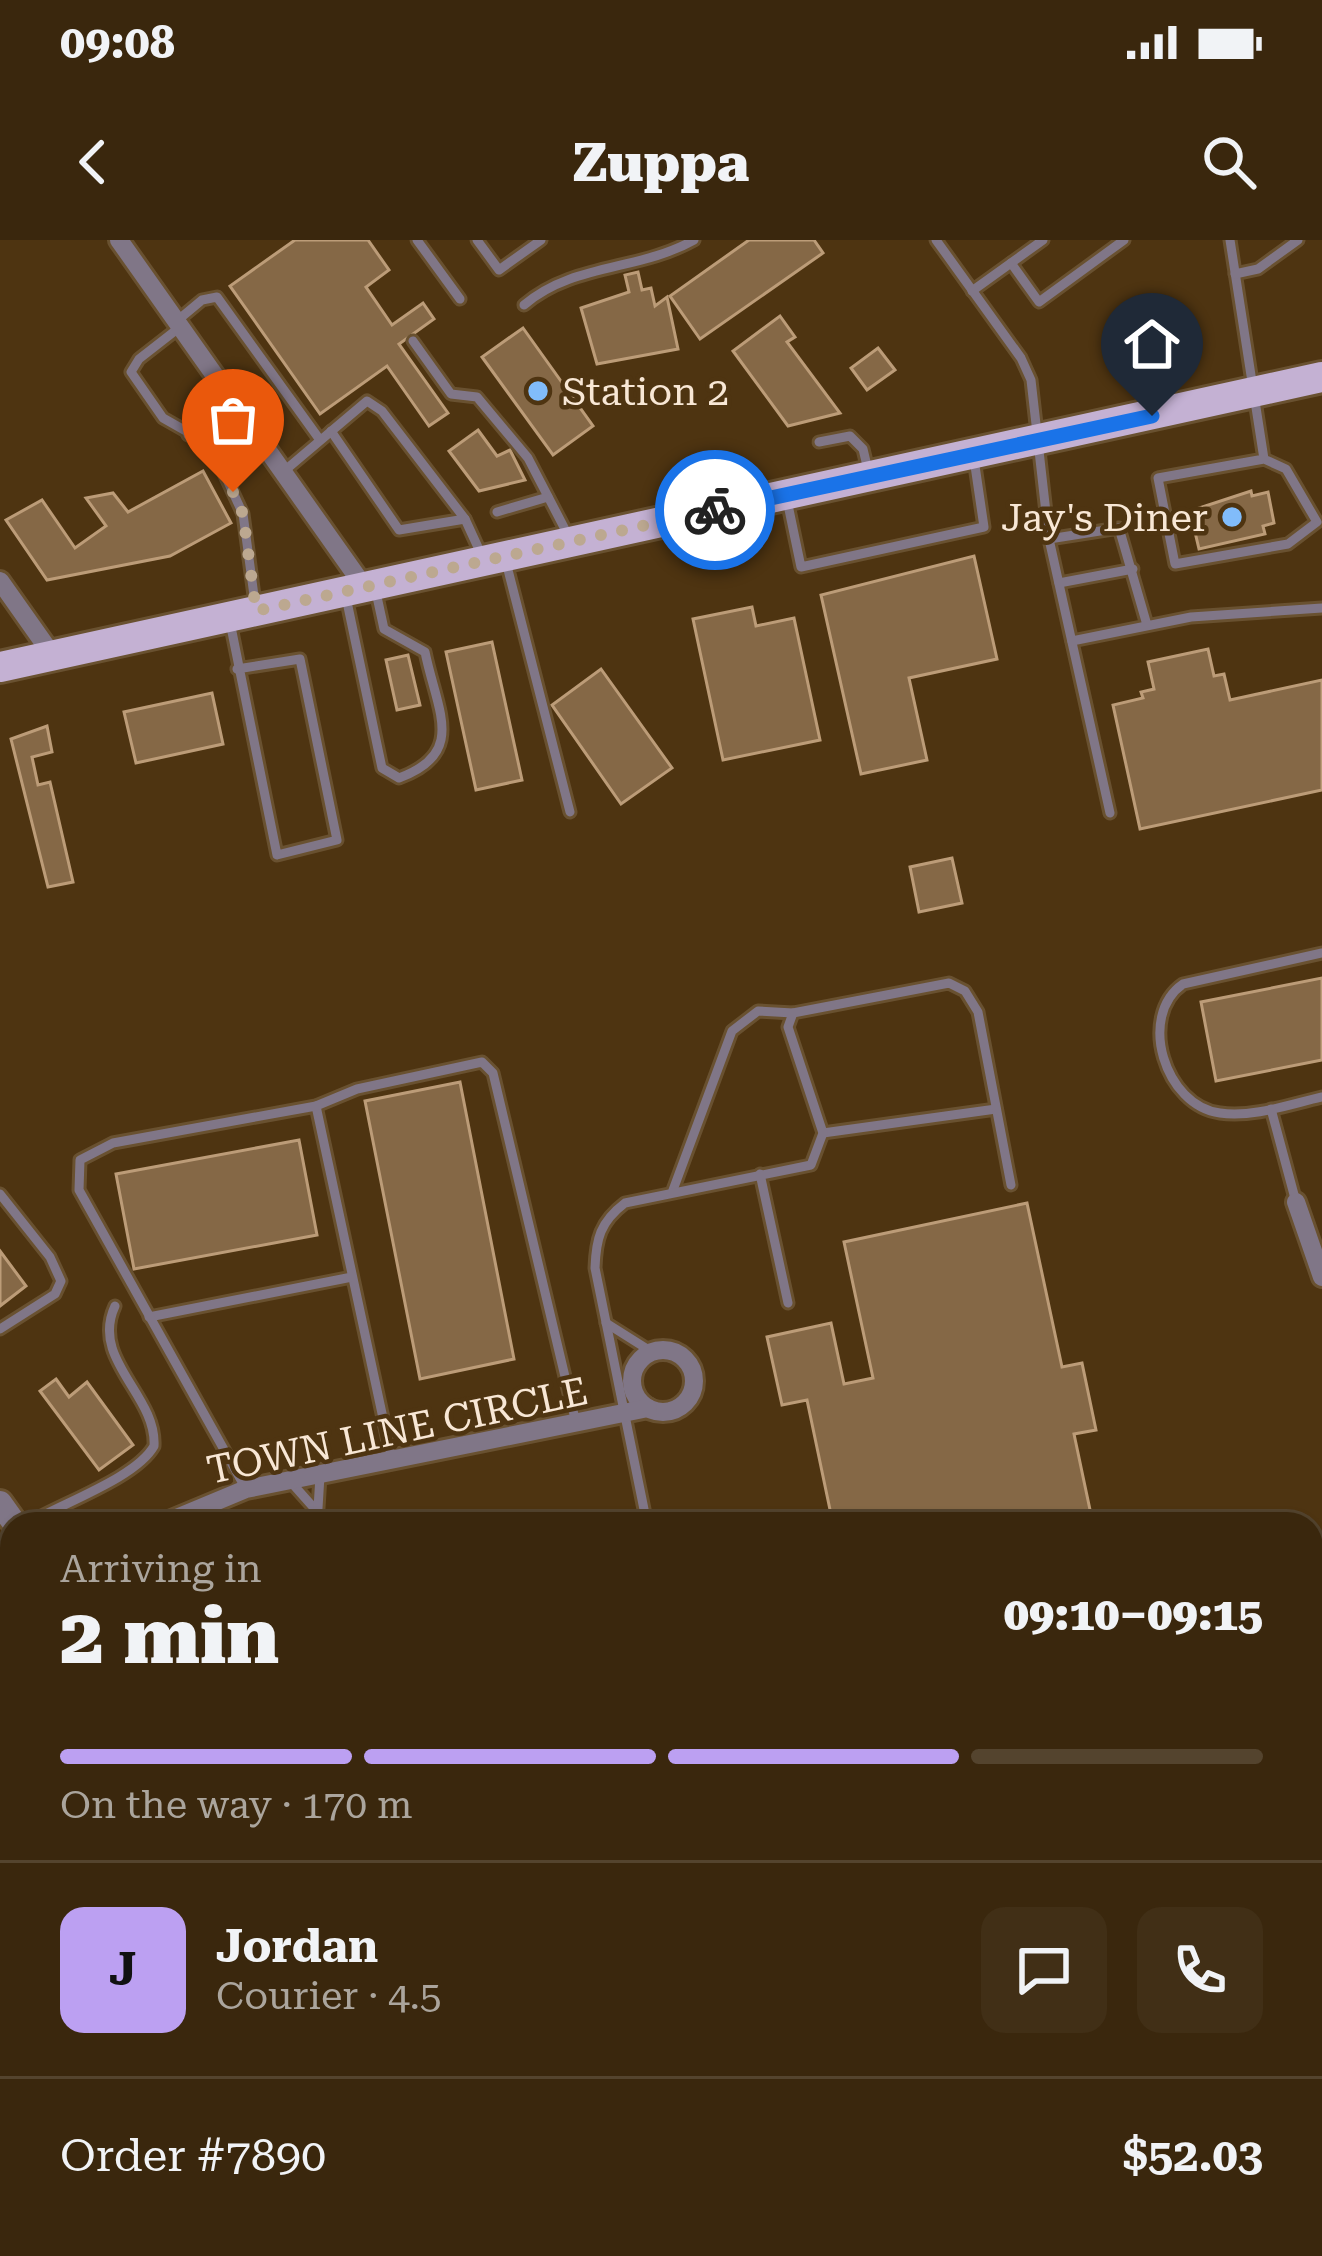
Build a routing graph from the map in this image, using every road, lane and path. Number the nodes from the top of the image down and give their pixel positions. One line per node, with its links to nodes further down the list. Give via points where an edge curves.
1 (119, 240): 16 (street)
2 (417, 240): 14 (lane)
3 (477, 240): 4 (lane, via 499,270)
4 (541, 240)
5 (694, 240): 15 (lane, via 557,280)
6 (936, 240): 13 (lane)
7 (1042, 240): 11 (lane)
8 (1124, 240): 11 (lane, via 1039,302)
9 (1230, 240): 12 (lane)
10 (1298, 240): 12 (lane)
11 (1011, 262): 13 (lane)
12 (1235, 274): 19 (lane)
13 (972, 291): 24 (lane, via 1021,358)
14 (460, 299)
15 (524, 304)
16 (178, 324): 20 (street); 22 (lane, via 131,372 164,418); 23 (lane, via 202,300 217,298)
17 (413, 341): 31 (lane, via 451,394 477,397)
18 (1322, 376): 19 (main road)
19 (1253, 394): 24 (main road); 27 (lane)
20 (234, 403): 22 (lane); 28 (street)
21 (331, 431): 23 (lane); 33 (lane, via 400,530); 33 (lane, via 368,401)
22 (188, 435): 42 (lane, via 212,455 243,514)
23 (320, 440): 28 (lane)
24 (1042, 441): 26 (main road); 34 (lane)
25 (819, 442): 29 (lane, via 850,436 863,449)
26 (973, 453): 29 (main road); 30 (lane, via 984,527 801,567)
27 (1264, 459): 27 (lane, via 1286,469 1317,522 1288,544 1175,564 1158,478)
28 (283, 472): 40 (street)
29 (869, 476): 30 (main road)
30 (786, 494): 35 (main road)
31 (548, 496): 32 (lane); 35 (lane)
32 (497, 512)
33 (465, 519): 36 (lane)
34 (1049, 539): 37 (lane, via 1119,528); 39 (lane)
35 (572, 542): 36 (main road)
36 (495, 559): 40 (main road); 48 (lane)
37 (1133, 569): 39 (lane); 43 (lane)
38 (0, 581): 45 (street)
39 (1059, 583): 44 (lane)
40 (362, 588): 40 (lane, via 382,768 400,778 432,766 442,751 425,652 384,629); 42 (main road)
41 (1322, 608): 43 (lane)
42 (243, 614): 45 (main road); 47 (lane)
43 (1147, 625): 44 (lane)
44 (1072, 641): 49 (lane)
45 (53, 656): 46 (main road)
46 (0, 667)
47 (237, 669): 47 (lane, via 277,854 337,840 300,659)
48 (570, 812)
49 (1110, 813)
50 (1322, 953): 55 (lane, via 1183,984 1158,1016 1164,1059 1185,1097 1219,1113)
51 (794, 1013): 54 (lane, via 950,983 978,1012); 56 (lane, via 788,1027); 59 (lane, via 758,1011 732,1031)
52 (1322, 1097): 55 (lane)
53 (316, 1106): 63 (lane); 66 (lane, via 112,1144 80,1160 79,1190); 72 (lane, via 482,1062 493,1073)
54 (997, 1109): 56 (lane); 58 (lane)
55 (1271, 1109): 61 (lane)
56 (823, 1133): 57 (lane, via 811,1165)
57 (760, 1174): 59 (lane); 64 (lane)
58 (1011, 1185)
59 (673, 1190): 67 (lane, via 625,1203 596,1238)
60 (0, 1194): 68 (lane, via 62,1281)
61 (1296, 1202): 62 (street)
62 (1322, 1276)
63 (352, 1277): 66 (lane); 73 (lane)
64 (788, 1303)
65 (115, 1306): 78 (lane, via 108,1341 154,1446 116,1481)
66 (149, 1317): 76 (lane)
67 (605, 1323): 69 (lane); 71 (lane)
68 (0, 1330)
69 (652, 1352): 70 (street, TOWN LINE CIRCLE, via 633,1374 634,1394); 70 (street, TOWN LINE CIRCLE, via 681,1355 695,1383 679,1409)
70 (648, 1408): 71 (street, TOWN LINE CIRCLE)
71 (623, 1414): 72 (street, TOWN LINE CIRCLE); 81 (lane)
72 (576, 1423): 73 (street, TOWN LINE CIRCLE)
73 (392, 1460): 74 (street, TOWN LINE CIRCLE)
74 (321, 1474): 75 (street, TOWN LINE CIRCLE); 77 (lane)
75 (290, 1480): 76 (street, TOWN LINE CIRCLE); 77 (lane)
76 (246, 1489): 79 (street, TOWN LINE CIRCLE)
77 (314, 1508): 80 (lane)
78 (46, 1512)
79 (191, 1512)
80 (315, 1512)
81 (644, 1512)

